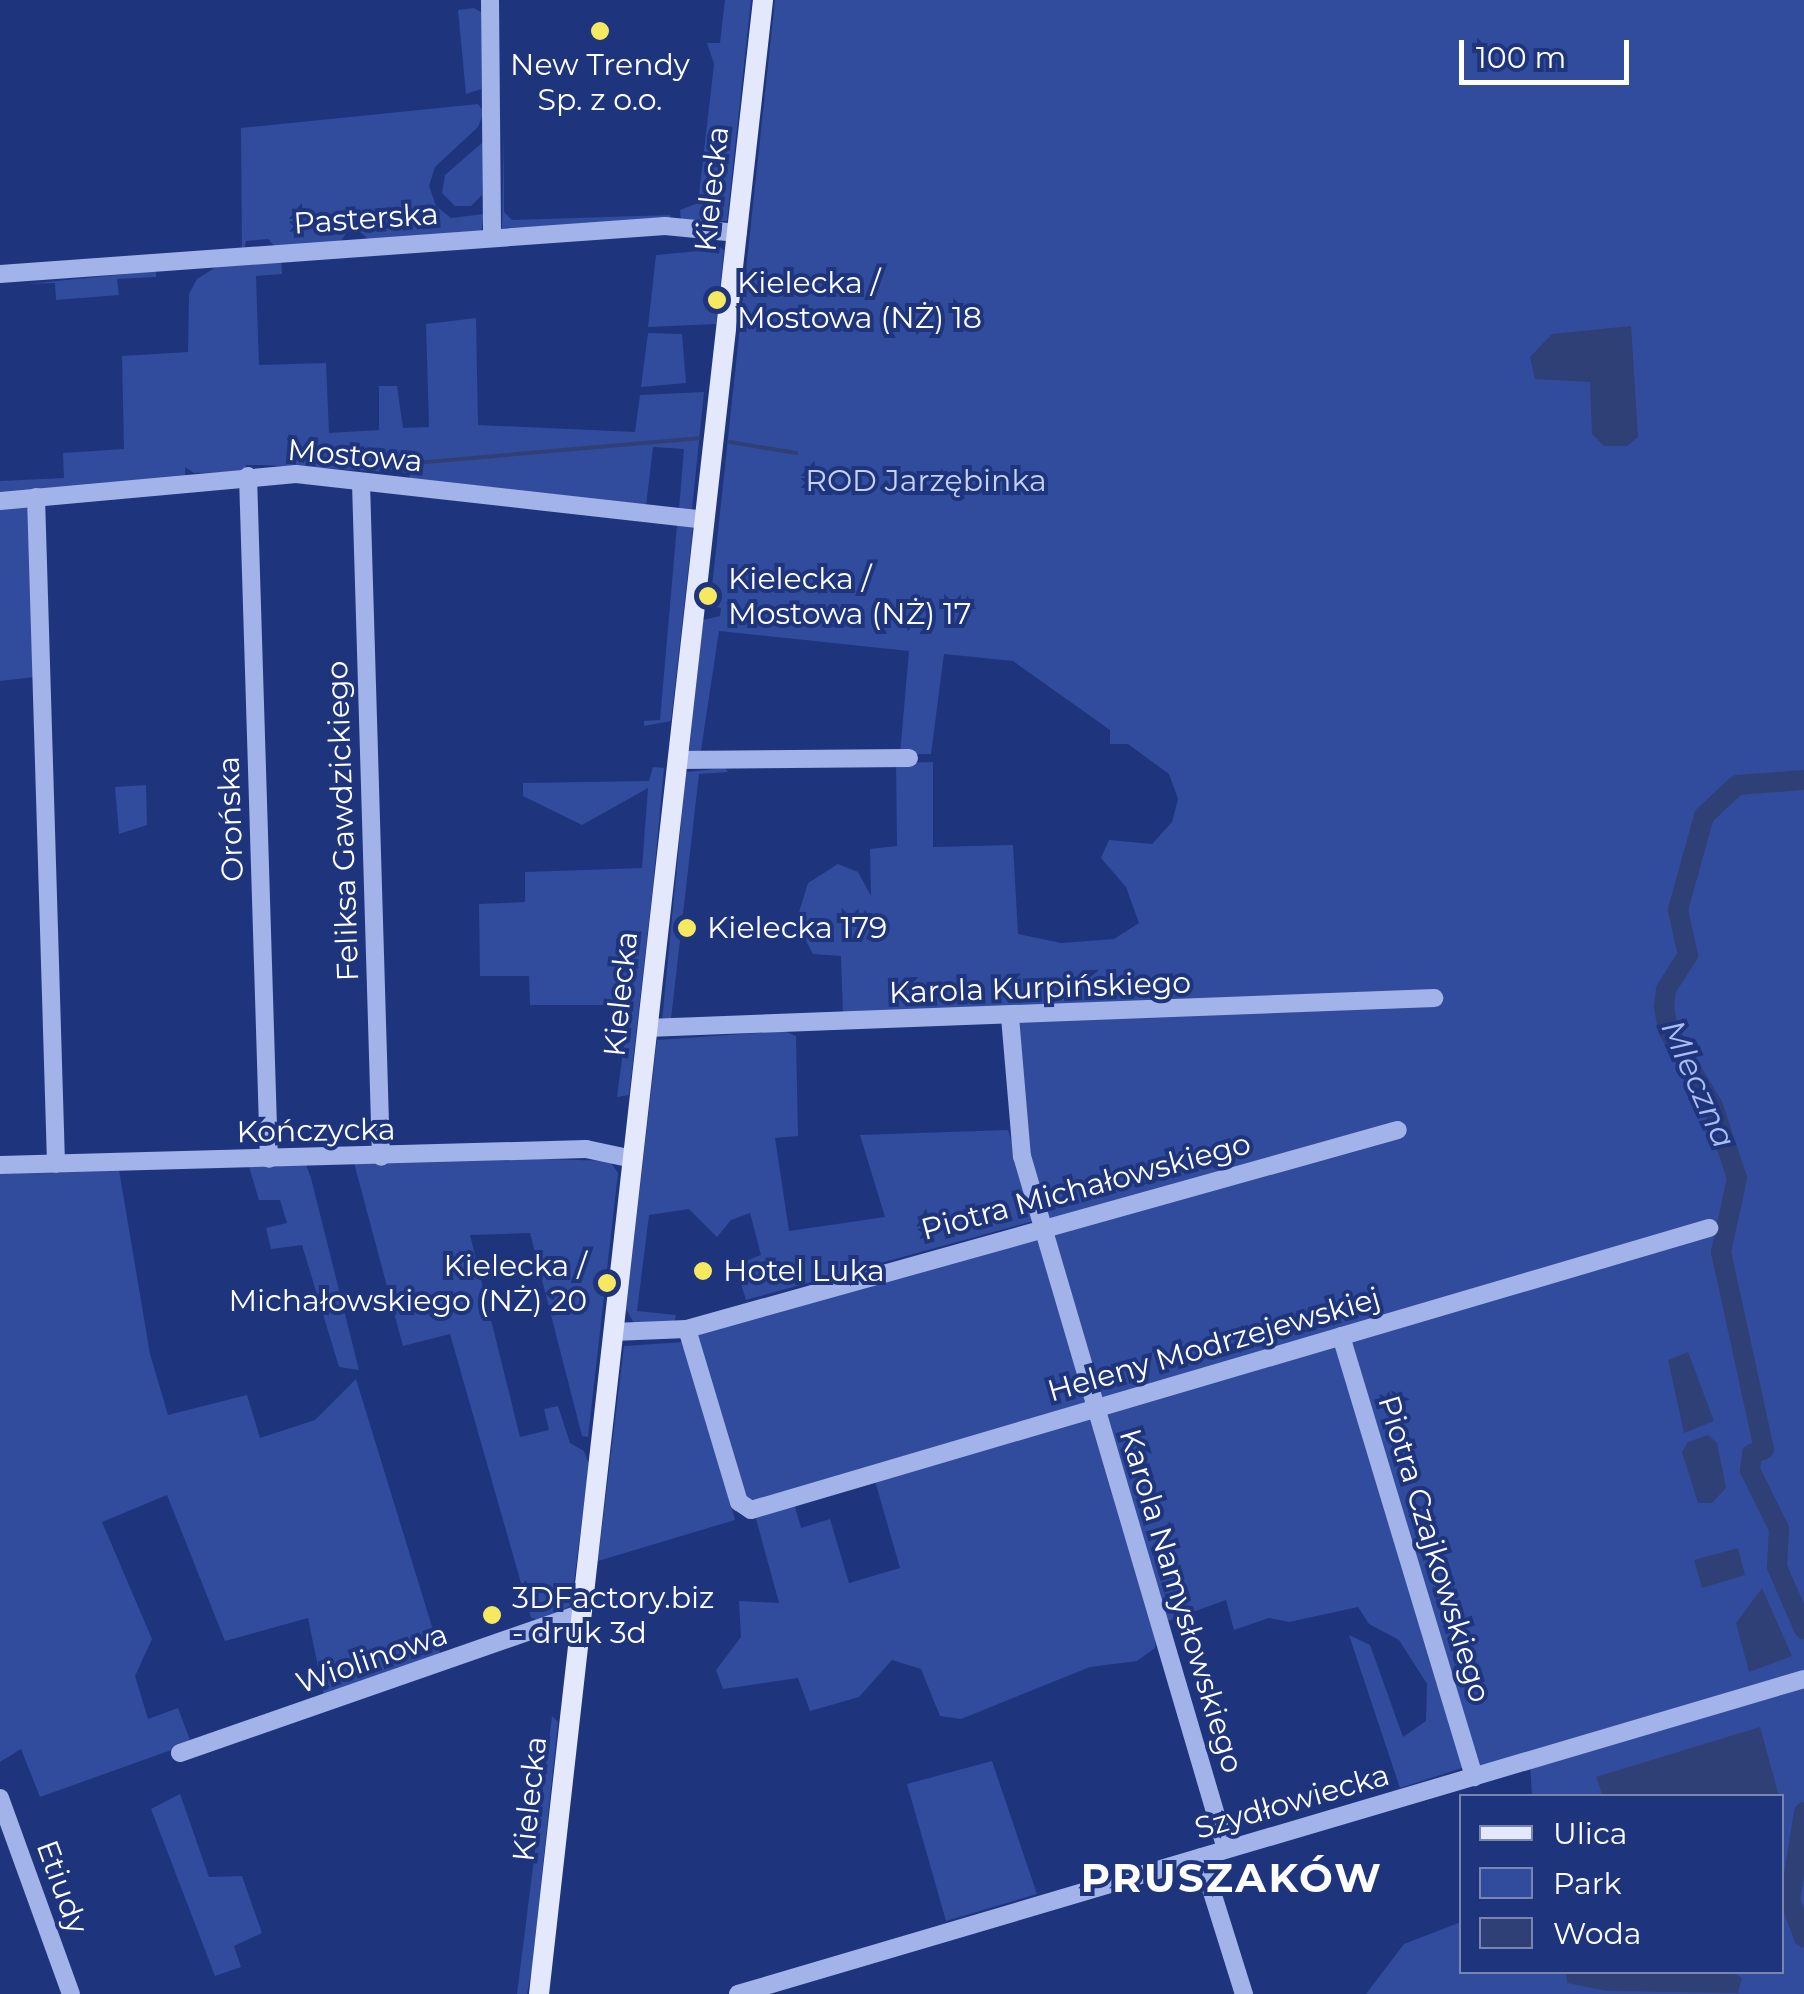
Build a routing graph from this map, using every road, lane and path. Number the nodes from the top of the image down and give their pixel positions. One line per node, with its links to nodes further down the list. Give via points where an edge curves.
1 (490, 0): 4 (street)
2 (763, 0): 3 (main road, Kielecka)
3 (738, 234): 4 (street, Pasterska, via 665,226); 10 (main road, Kielecka)
4 (492, 238): 5 (street, Pasterska)
5 (0, 274)
6 (248, 476): 7 (street, Mostowa); 8 (street, Mostowa); 18 (street, Orońska)
7 (360, 483): 10 (street, Mostowa); 17 (street, Feliksa Gawdzickiego)
8 (36, 496): 9 (street, Mostowa); 20 (street)
9 (0, 501)
10 (704, 520): 12 (main road, Kielecka)
11 (908, 758): 12 (street)
12 (677, 760): 15 (main road, Kielecka)
13 (1434, 998): 14 (street, Karola Kurpińskiego)
14 (1010, 1017): 15 (street, Karola Kurpińskiego); 22 (street, Karola Namysłowskiego, via 1016,1127)
15 (647, 1028): 19 (main road, Kielecka)
16 (1398, 1130): 22 (street, Piotra Michałowskiego)
17 (381, 1157): 18 (street, Kończycka); 19 (street, Kończycka, via 586,1149)
18 (268, 1159): 20 (street, Kończycka)
19 (633, 1159): 25 (main road, Kielecka)
20 (56, 1164): 21 (street, Kończycka)
21 (0, 1165)
22 (1043, 1226): 24 (street, Piotra Michałowskiego); 27 (street, Karola Namysłowskiego)
23 (1708, 1228): 26 (street, Heleny Modrzejewskiej)
24 (687, 1329): 25 (street, Piotra Michałowskiego); 27 (street, Heleny Modrzejewskiej, via 739,1502 751,1510)
25 (613, 1332): 28 (main road, Kielecka)
26 (1341, 1336): 27 (street, Heleny Modrzejewskiej); 31 (street, Piotra Czajkowskiego)
27 (1094, 1409): 33 (street, Karola Namysłowskiego)
28 (581, 1612): 30 (street, Wiolinowa); 36 (main road, Kielecka)
29 (1804, 1680): 31 (street, Szydłowiecka)
30 (180, 1753)
31 (1474, 1777): 33 (street, Szydłowiecka)
32 (0, 1798): 35 (street, Etiudy)
33 (1226, 1849): 34 (street, Szydłowiecka)
34 (1201, 1857): 37 (street, Szydłowiecka); 38 (street)
35 (72, 1994)
36 (539, 1994)
37 (738, 1994)
38 (1244, 1994)

